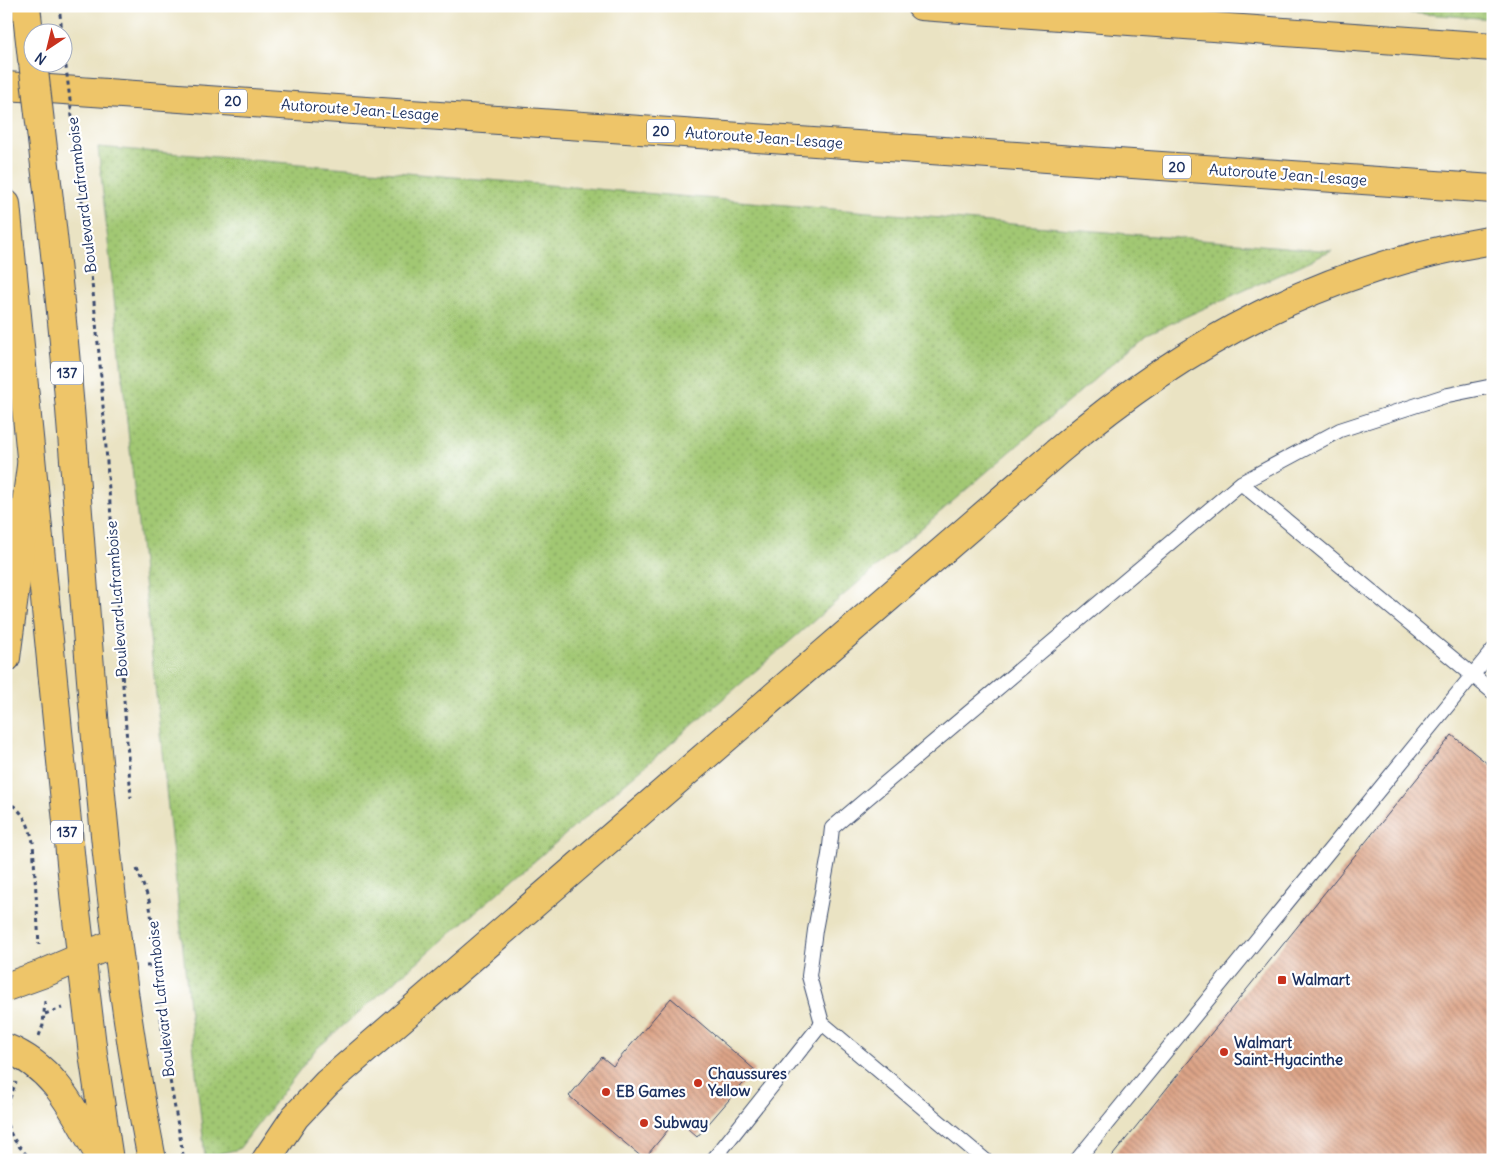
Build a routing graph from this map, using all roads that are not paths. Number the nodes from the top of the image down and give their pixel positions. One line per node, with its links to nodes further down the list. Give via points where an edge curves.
1 (26, 6): 3 (main road)
2 (921, 6): 4 (main road)
3 (28, 22)
4 (1493, 47)
5 (34, 72): 17 (main road, Boulevard Laframboise / 137, bridge, via 70,407 95,736)
6 (6, 86): 7 (main road, Autoroute Jean-Lesage / 20)
7 (1493, 189)
8 (6, 204): 11 (main road, 137)
9 (1493, 240): 25 (main road, via 1388,264 1290,300 1197,348 1115,404 334,1076 300,1110)
10 (1493, 386): 12 (lane, via 1448,396 1340,430)
11 (31, 466): 14 (main road); 18 (main road, 137)
12 (1241, 483): 15 (lane); 20 (lane, via 832,828 809,976)
13 (1493, 650): 15 (lane)
14 (6, 658)
15 (1472, 675): 16 (lane); 28 (lane)
16 (1493, 692)
17 (117, 942): 18 (main road); 24 (main road, Boulevard Laframboise / 137)
18 (81, 957): 19 (main road); 23 (main road, 137)
19 (6, 986)
20 (822, 1023): 26 (lane); 27 (lane)
21 (6, 1048): 22 (main road, via 27,1058 51,1078)
22 (102, 1160)
23 (109, 1160)
24 (152, 1160)
25 (266, 1160)
26 (712, 1160)
27 (985, 1160)
28 (1077, 1160)

